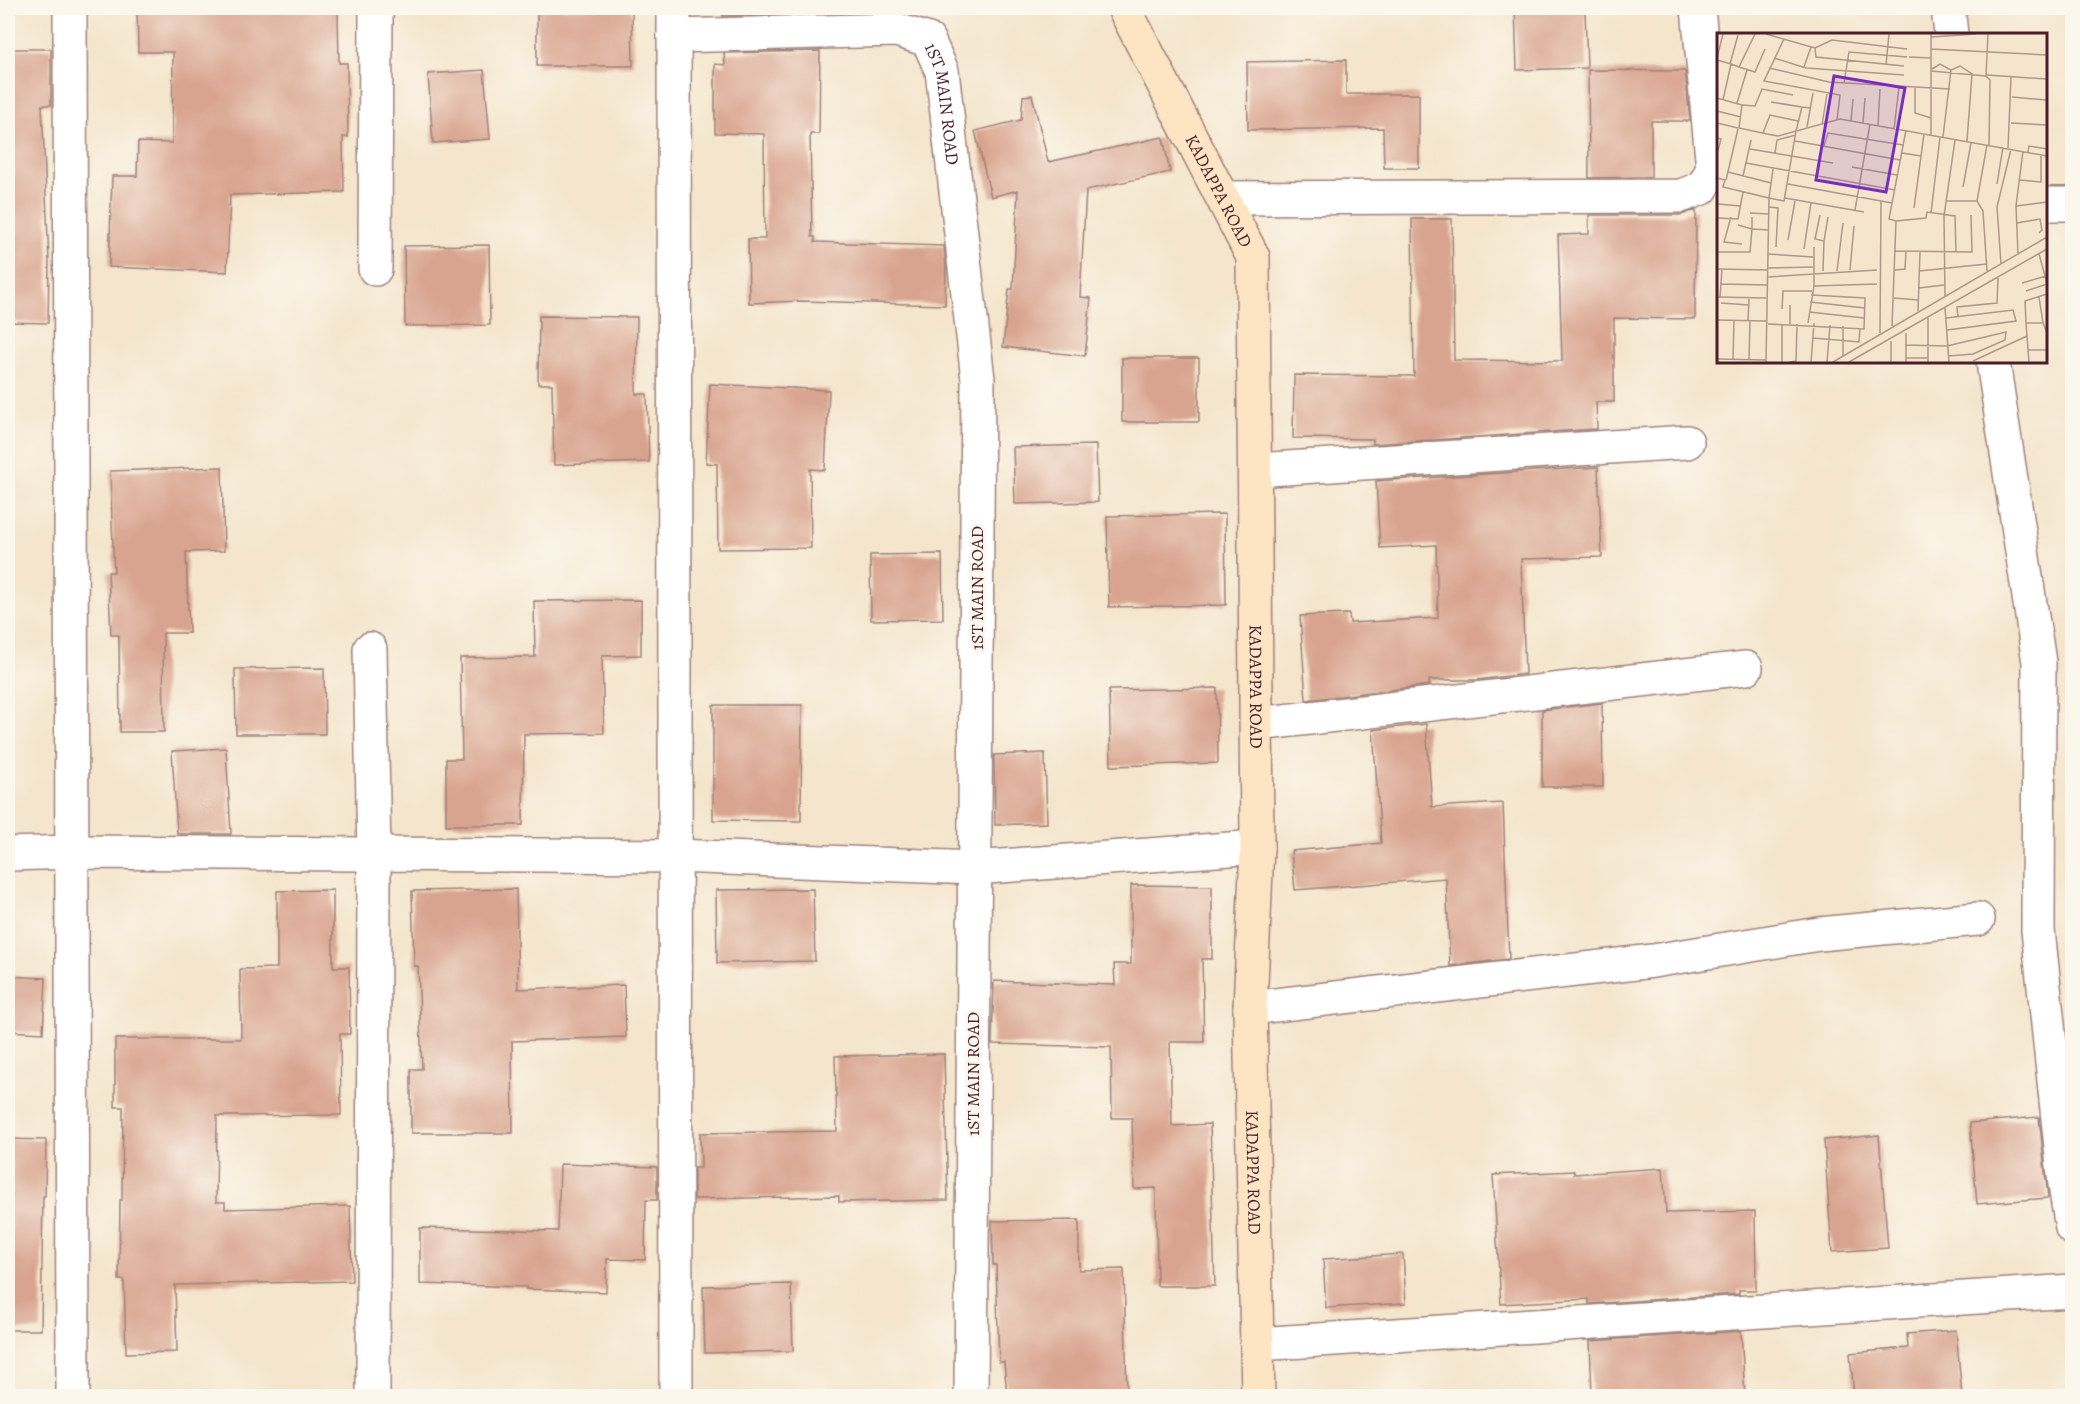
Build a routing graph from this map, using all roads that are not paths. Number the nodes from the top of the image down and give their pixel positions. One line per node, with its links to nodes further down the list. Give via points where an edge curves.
1 (70, 8): 19 (street)
2 (376, 8): 11 (street)
3 (1124, 8): 8 (main road, KADAPPA ROAD)
4 (1698, 8): 8 (street, via 1713,169 1702,188 1681,196)
5 (1948, 8): 7 (street)
6 (674, 22): 22 (street); 23 (street, 1ST MAIN ROAD, via 897,30 928,40 942,71 978,379)
7 (1951, 33)
8 (1223, 198): 14 (main road, KADAPPA ROAD, via 1253,257)
9 (2047, 204): 10 (street)
10 (2073, 204)
11 (375, 269)
12 (1993, 363): 26 (street, via 2038,663 2038,930)
13 (1687, 442): 14 (street)
14 (1255, 470): 17 (main road, KADAPPA ROAD)
15 (370, 649): 21 (street)
16 (1746, 668): 17 (street)
17 (1257, 724): 18 (main road, KADAPPA ROAD)
18 (1257, 847): 23 (street); 25 (main road, KADAPPA ROAD)
19 (73, 852): 20 (street); 21 (street); 29 (street)
20 (8, 854)
21 (374, 855): 22 (street); 30 (street)
22 (676, 856): 23 (street); 31 (street)
23 (974, 868): 32 (street, 1ST MAIN ROAD)
24 (1978, 920): 25 (street, via 1819,934 1653,961)
25 (1250, 1008): 28 (main road, KADAPPA ROAD)
26 (2073, 1228)
27 (2073, 1291): 28 (street)
28 (1257, 1344): 33 (main road, KADAPPA ROAD)
29 (73, 1396)
30 (372, 1396)
31 (676, 1396)
32 (971, 1396)
33 (1258, 1396)

